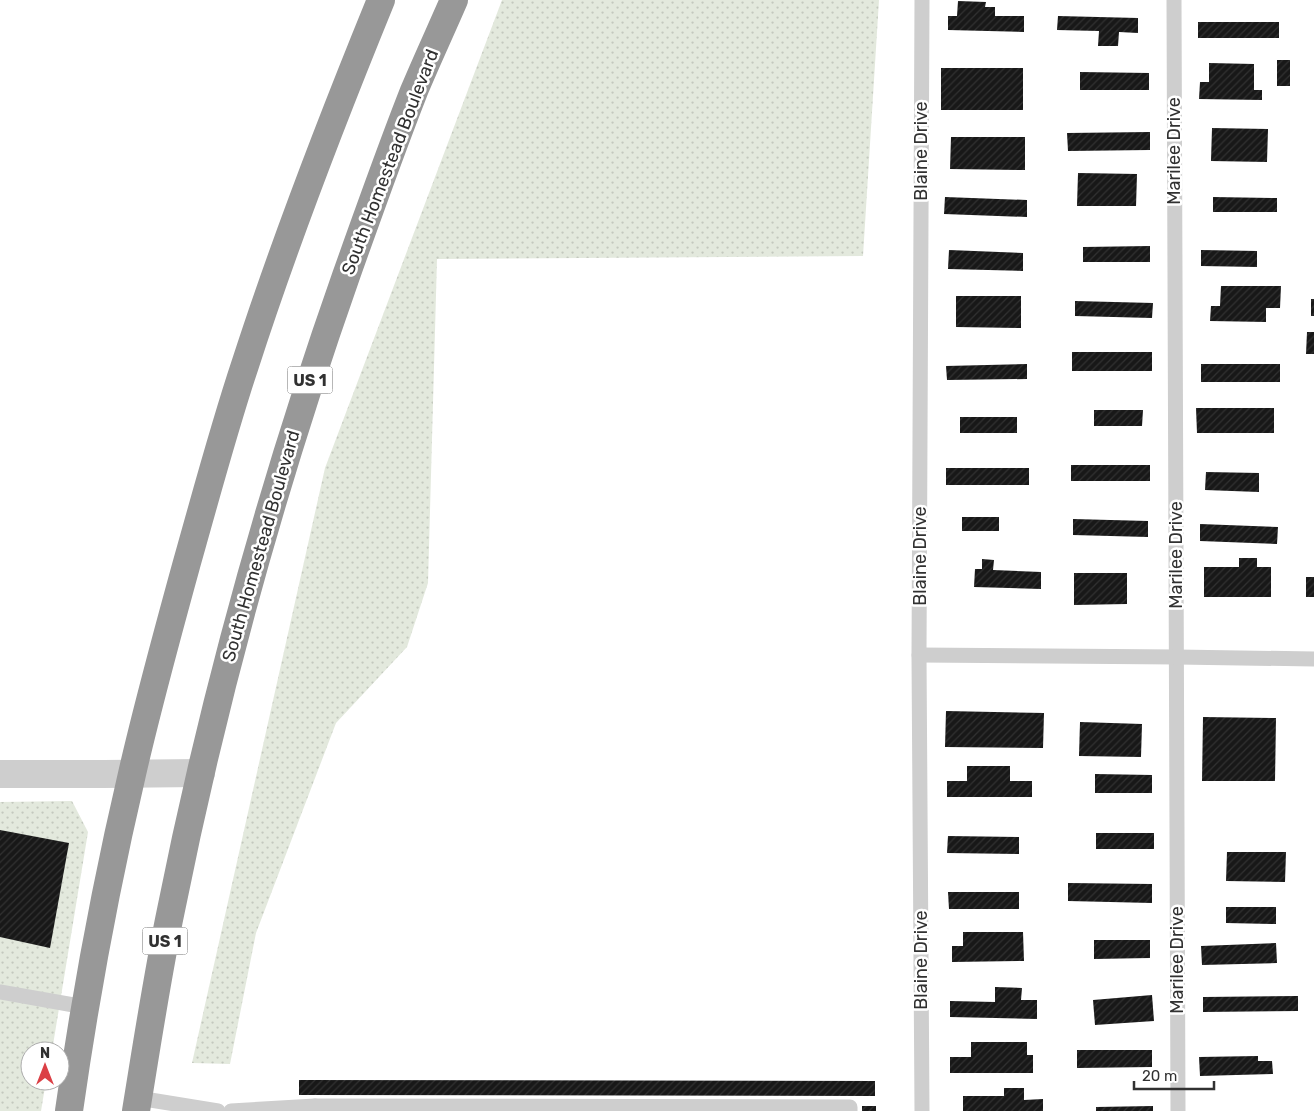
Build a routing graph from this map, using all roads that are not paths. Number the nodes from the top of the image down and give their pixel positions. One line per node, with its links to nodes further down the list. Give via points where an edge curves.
1 (381, 0): 10 (highway, via 296,215 244,366 176,603)
2 (454, 0): 8 (highway, South Homestead Boulevard / US 1, via 415,89 370,206 314,367 233,640)
3 (922, 0): 5 (lane, Blaine Drive)
4 (1174, 0): 6 (lane, Marilee Drive)
5 (919, 655): 6 (lane); 19 (lane, Blaine Drive)
6 (1177, 656): 7 (lane); 20 (lane, Marilee Drive)
7 (1314, 659)
8 (201, 772): 10 (street); 13 (highway, South Homestead Boulevard / US 1, via 171,911)
9 (0, 774): 10 (street)
10 (132, 774): 12 (highway)
11 (0, 992): 12 (lane)
12 (85, 1007): 15 (highway)
13 (137, 1104): 16 (lane)
14 (315, 1109): 17 (lane); 18 (lane, via 850,1107)
15 (68, 1111)
16 (218, 1111)
17 (231, 1111)
18 (850, 1111)
19 (922, 1111)
20 (1178, 1111)

